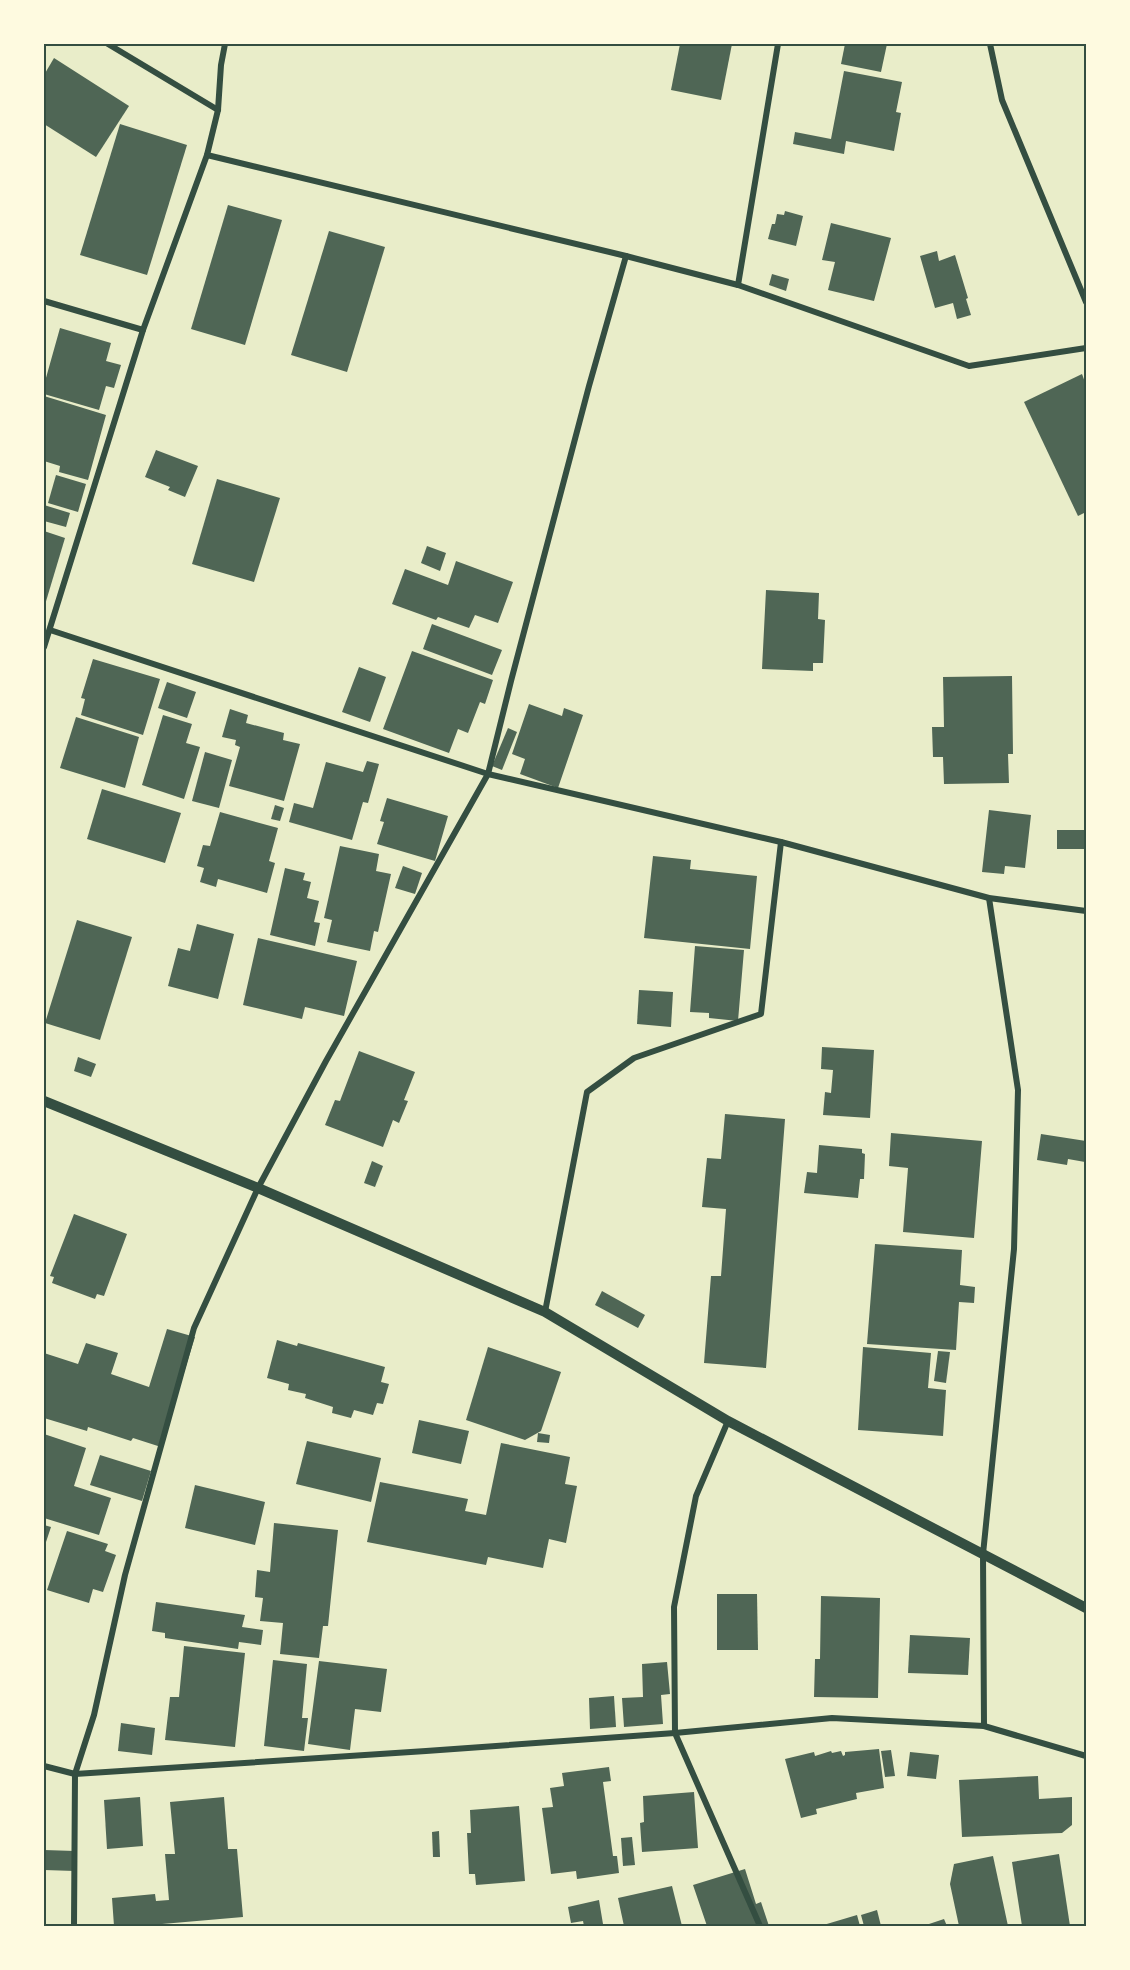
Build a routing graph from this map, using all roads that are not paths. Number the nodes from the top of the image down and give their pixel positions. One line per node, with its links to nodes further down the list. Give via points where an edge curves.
1 (108, 44): 5 (street)
2 (225, 44): 5 (street)
3 (778, 44): 8 (street)
4 (990, 44): 10 (street, via 1002,100)
5 (218, 110): 6 (street)
6 (207, 155): 7 (street); 11 (street)
7 (626, 256): 8 (street); 15 (street)
8 (738, 285): 12 (street, via 969,366)
9 (44, 300): 11 (street)
10 (1086, 302)
11 (144, 330): 13 (street)
12 (1086, 348)
13 (50, 630): 14 (street); 15 (street)
14 (44, 647)
15 (488, 774): 16 (street); 20 (street)
16 (781, 842): 17 (street); 21 (street, via 761,1014 634,1058 587,1092)
17 (989, 898): 18 (street); 23 (street, via 1018,1090 1014,1248)
18 (1086, 911)
19 (44, 1101): 20 (street)
20 (258, 1188): 21 (street); 29 (street, via 194,1328 125,1575 94,1715)
21 (545, 1312): 22 (street)
22 (728, 1421): 23 (street); 26 (street, via 696,1496 674,1607)
23 (983, 1554): 24 (street); 25 (street)
24 (1086, 1608)
25 (984, 1726): 26 (street, via 832,1718); 27 (street)
26 (675, 1733): 29 (street); 31 (street)
27 (1086, 1756)
28 (44, 1766): 29 (street)
29 (75, 1774): 30 (street)
30 (74, 1926)
31 (760, 1926)

